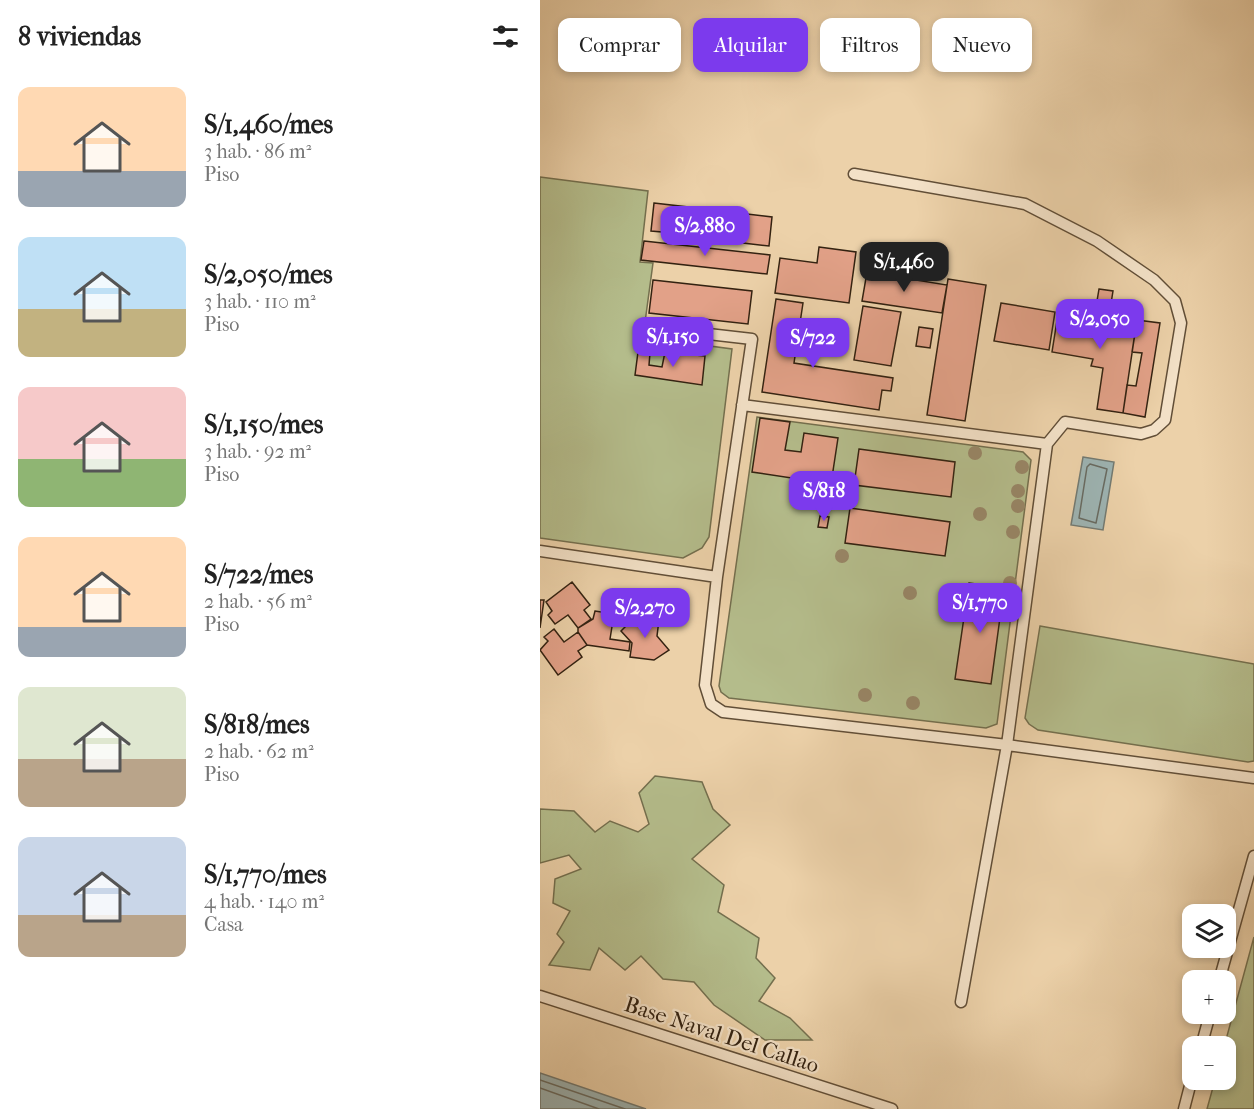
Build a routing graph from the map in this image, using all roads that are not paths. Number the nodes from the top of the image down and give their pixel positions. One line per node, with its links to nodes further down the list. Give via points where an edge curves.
1 (854, 174): 4 (lane, via 1025,204 1097,241 1154,280 1175,301 1181,323 1165,420 1154,430 1141,434 1065,422)
2 (656, 328): 3 (lane, via 752,339)
3 (742, 405): 4 (lane); 6 (lane)
4 (1047, 444): 7 (lane)
5 (540, 550): 6 (lane)
6 (717, 577): 7 (lane, via 705,685 711,704 723,712)
7 (1007, 745): 8 (lane); 12 (lane)
8 (1254, 778)
9 (1254, 856): 10 (lane)
10 (1222, 970)
11 (540, 996): 14 (lane, Base Naval Del Callao)
12 (961, 1002)
13 (1189, 1090): 15 (lane)
14 (892, 1109)
15 (1184, 1109)

